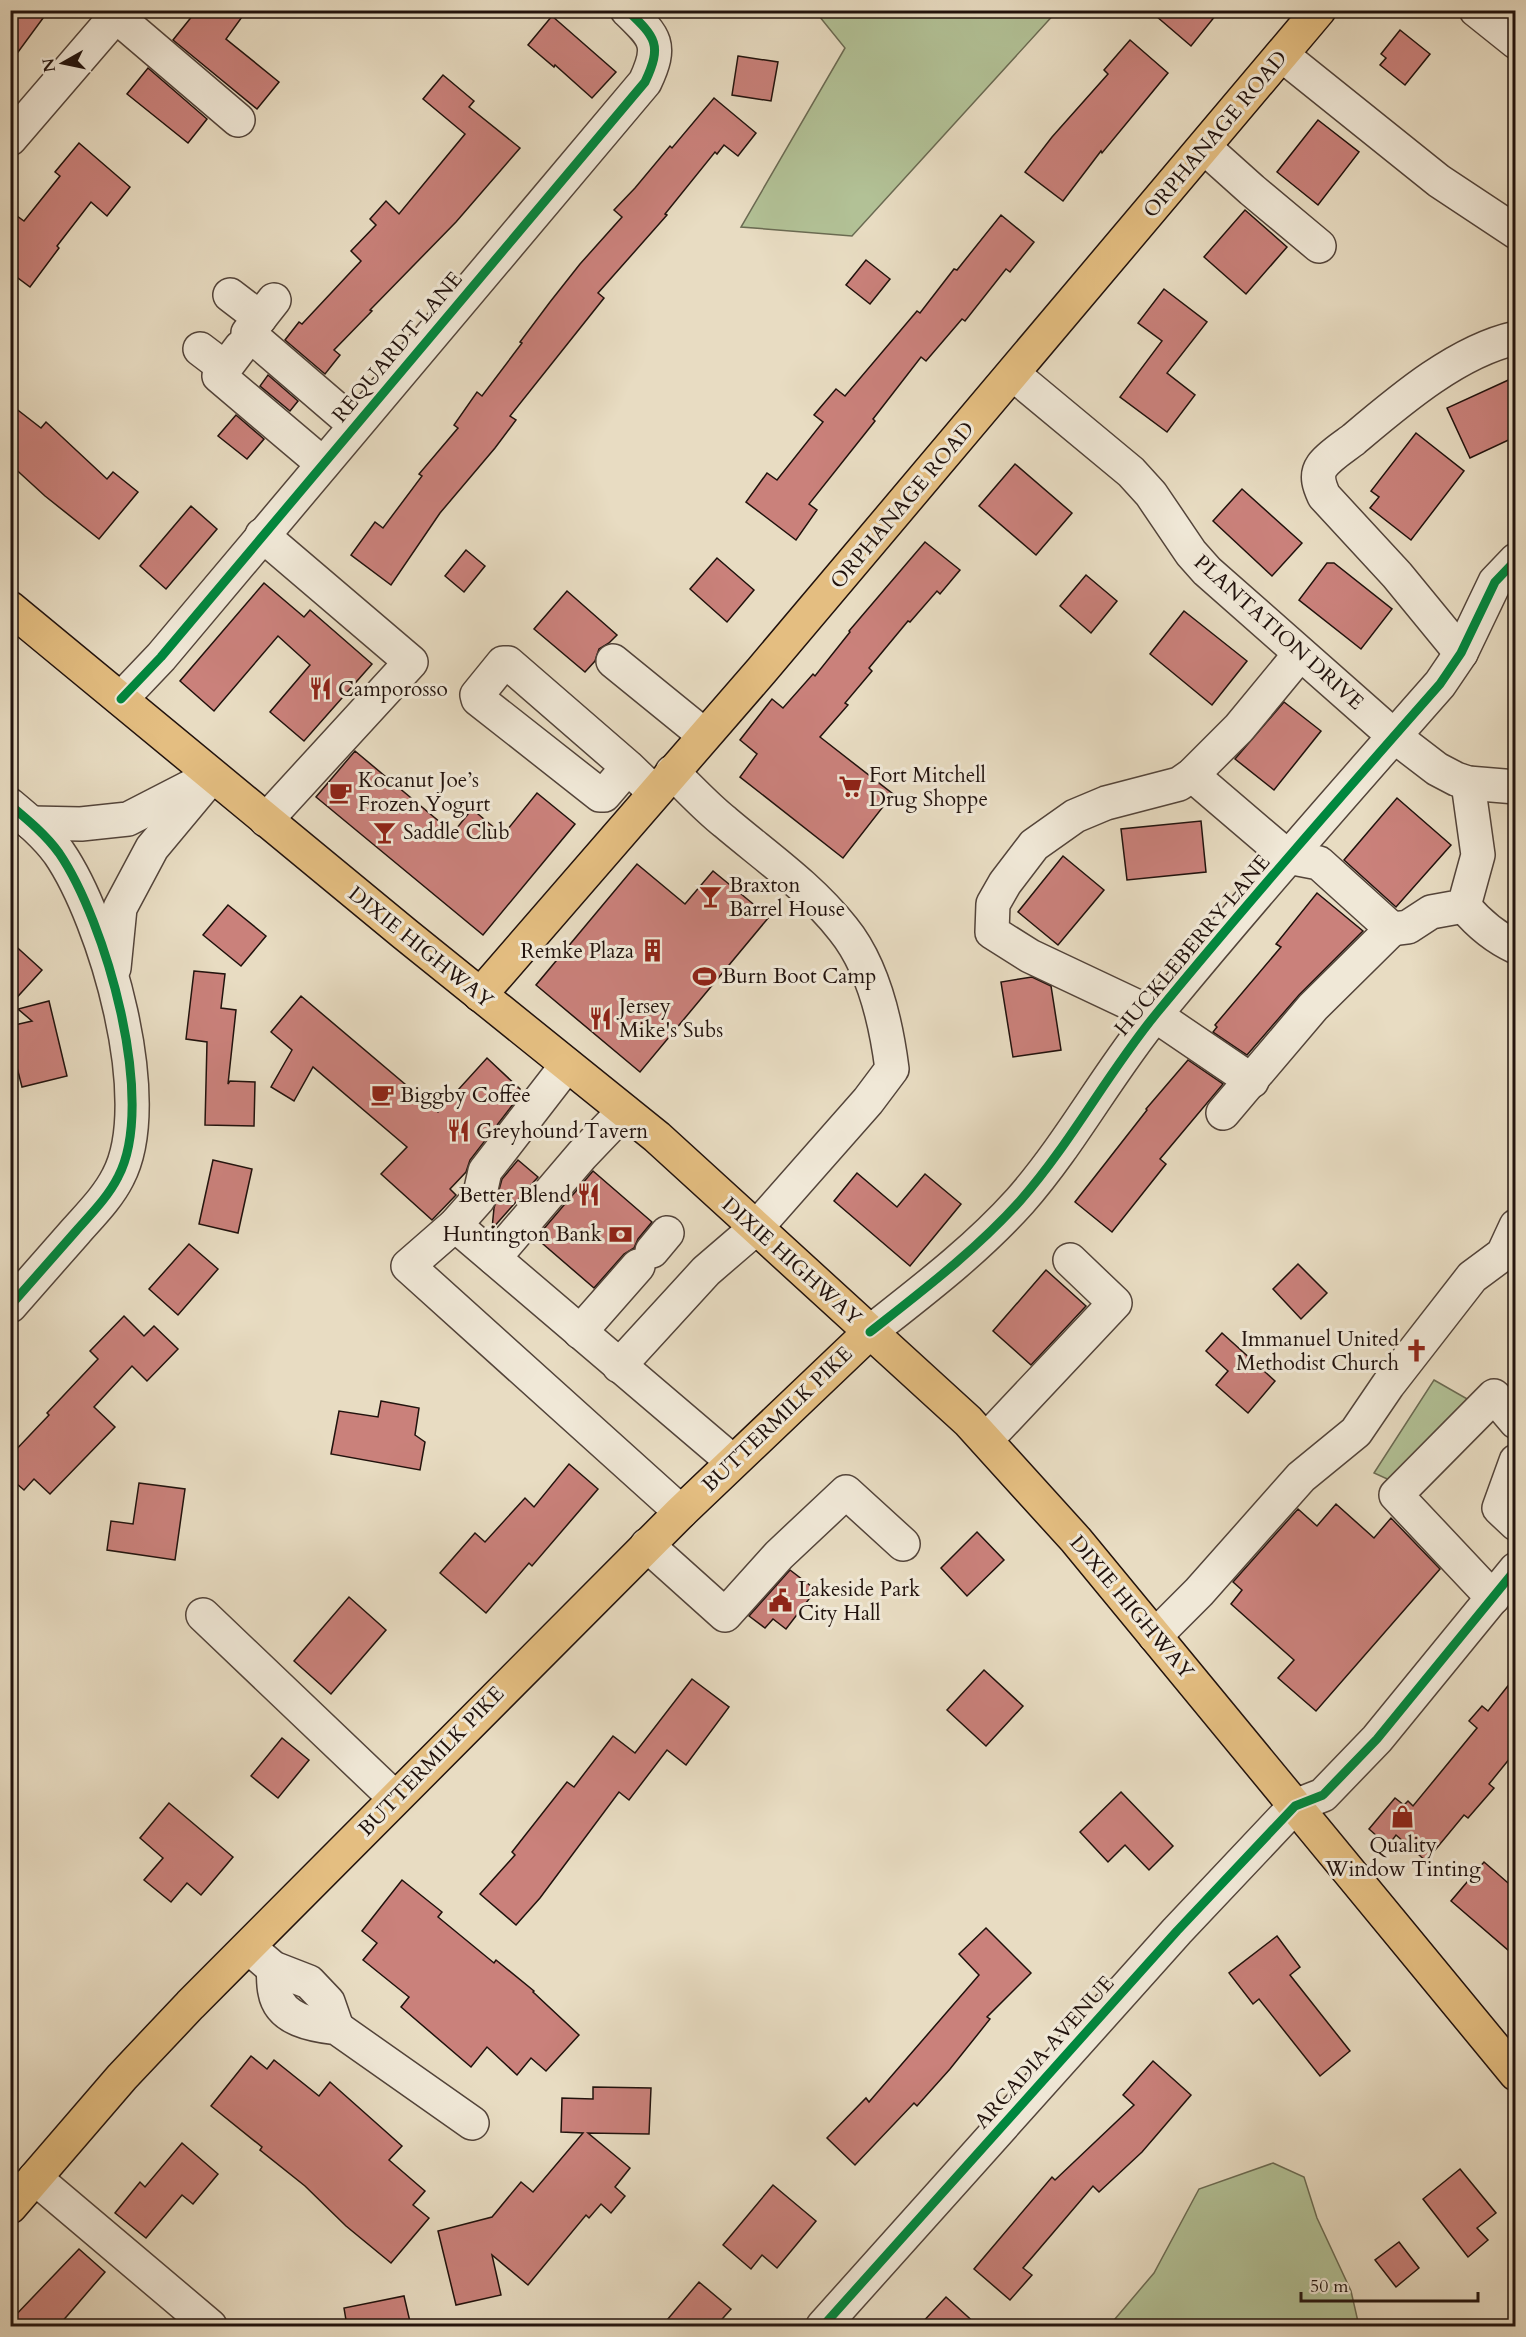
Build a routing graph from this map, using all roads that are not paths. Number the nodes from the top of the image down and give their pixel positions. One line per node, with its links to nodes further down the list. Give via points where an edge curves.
1 (627, 10): 16 (street, REQUARDT LANE, via 650,33 656,51 645,82)
2 (1319, 10): 6 (main road, ORPHANAGE ROAD)
3 (1476, 10): 5 (street)
4 (119, 14): 7 (street); 8 (street)
5 (1515, 42)
6 (1282, 55): 9 (main road, ORPHANAGE ROAD); 10 (street, via 1439,182)
7 (238, 120)
8 (10, 139)
9 (1204, 147): 11 (street); 15 (main road, ORPHANAGE ROAD)
10 (1515, 232)
11 (1320, 246)
12 (230, 295): 16 (street, via 267,309 248,333)
13 (1515, 338): 21 (street, via 1462,358 1382,415 1321,467 1318,483 1324,496 1397,575)
14 (200, 349): 17 (street, via 233,358 219,376)
15 (1013, 374): 22 (street, PLANTATION DRIVE, via 1131,472 1191,553); 25 (main road, ORPHANAGE ROAD)
16 (355, 425): 17 (street, REQUARDT LANE)
17 (322, 464): 18 (street, REQUARDT LANE)
18 (262, 535): 24 (street, REQUARDT LANE); 34 (street, via 411,662)
19 (1513, 567): 21 (street, HUCKLEBERRY LANE, via 1495,582)
20 (10, 608): 24 (main road, DIXIE HIGHWAY)
21 (1461, 653): 26 (street, HUCKLEBERRY LANE, via 1440,684)
22 (1300, 654): 26 (street, PLANTATION DRIVE); 28 (street, via 1239,728)
23 (613, 662): 25 (street)
24 (121, 699): 29 (main road, DIXIE HIGHWAY)
25 (704, 735): 30 (main road, ORPHANAGE ROAD)
26 (1394, 736): 31 (street, PLANTATION DRIVE, via 1437,769); 35 (street, HUCKLEBERRY LANE)
27 (628, 767): 27 (street, via 508,663 503,663 477,695 600,795); 30 (street)
28 (1192, 775): 35 (street); 41 (street, via 1179,784 1106,803 1075,816 1034,846 993,904 992,932 1030,956)
29 (212, 776): 33 (street, via 128,819 81,824); 34 (main road, DIXIE HIGHWAY); 39 (street, via 152,848 120,908)
30 (663, 782): 40 (main road, ORPHANAGE ROAD); 48 (street, via 722,820 804,886 843,929 864,964 887,1029 892,1069)
31 (1468, 783): 32 (street, PLANTATION DRIVE); 36 (street, via 1478,855)
32 (1515, 787)
33 (21, 814): 39 (street, via 58,852 74,879)
34 (266, 820): 40 (main road, DIXIE HIGHWAY)
35 (1288, 857): 37 (street, via 1319,863); 41 (street, HUCKLEBERRY LANE)
36 (1464, 906): 37 (street, via 1431,912 1408,927); 38 (street, via 1484,928)
37 (1392, 929): 43 (street, via 1313,1007)
38 (1515, 947)
39 (113, 976): 52 (street, via 131,1074 133,1125 128,1154 118,1178 98,1207)
40 (480, 995): 42 (main road, DIXIE HIGHWAY)
41 (1155, 1015): 43 (street); 54 (street, HUCKLEBERRY LANE, via 1020,1201 948,1270)
42 (567, 1065): 44 (main road, DIXIE HIGHWAY); 46 (street, via 485,1171 479,1198)
43 (1252, 1080): 45 (street)
44 (624, 1111): 48 (main road, DIXIE HIGHWAY); 50 (street)
45 (1223, 1113)
46 (455, 1225): 50 (street); 60 (street, via 408,1266)
47 (1515, 1226): 67 (street, via 1503,1254 1472,1277 1356,1432 1301,1478)
48 (756, 1228): 54 (main road, DIXIE HIGHWAY); 55 (street, via 706,1271)
49 (653, 1250): 53 (street)
50 (494, 1258): 53 (street)
51 (1070, 1260): 57 (street, via 1115,1303)
52 (16, 1294)
53 (580, 1332): 55 (street)
54 (870, 1332): 57 (main road, DIXIE HIGHWAY); 58 (main road, BUTTERMILK PIKE)
55 (619, 1366): 58 (street)
56 (1514, 1417): 65 (street, via 1494,1396 1396,1495)
57 (986, 1440): 67 (main road, DIXIE HIGHWAY)
58 (732, 1461): 60 (main road, BUTTERMILK PIKE)
59 (1515, 1461): 61 (street, via 1499,1508)
60 (681, 1512): 63 (main road, BUTTERMILK PIKE)
61 (1515, 1524)
62 (903, 1544): 63 (street, via 846,1492 779,1555 725,1615)
63 (647, 1545): 68 (main road, BUTTERMILK PIKE)
64 (1515, 1569): 65 (street)
65 (1493, 1598): 69 (street, via 1377,1739 1323,1796)
66 (202, 1616): 68 (street)
67 (1155, 1636): 69 (main road, DIXIE HIGHWAY)
68 (395, 1798): 70 (main road, BUTTERMILK PIKE)
69 (1295, 1806): 71 (main road, DIXIE HIGHWAY); 76 (street, ARCADIA AVENUE, via 1177,1931)
70 (248, 1948): 72 (street, via 273,1968 275,1994 285,2012 310,2025 337,2028); 73 (main road, BUTTERMILK PIKE, via 122,2077)
71 (1515, 2074)
72 (472, 2123)
73 (35, 2178): 74 (main road, BUTTERMILK PIKE); 75 (street)
74 (10, 2207)
75 (210, 2326)
76 (822, 2326)

